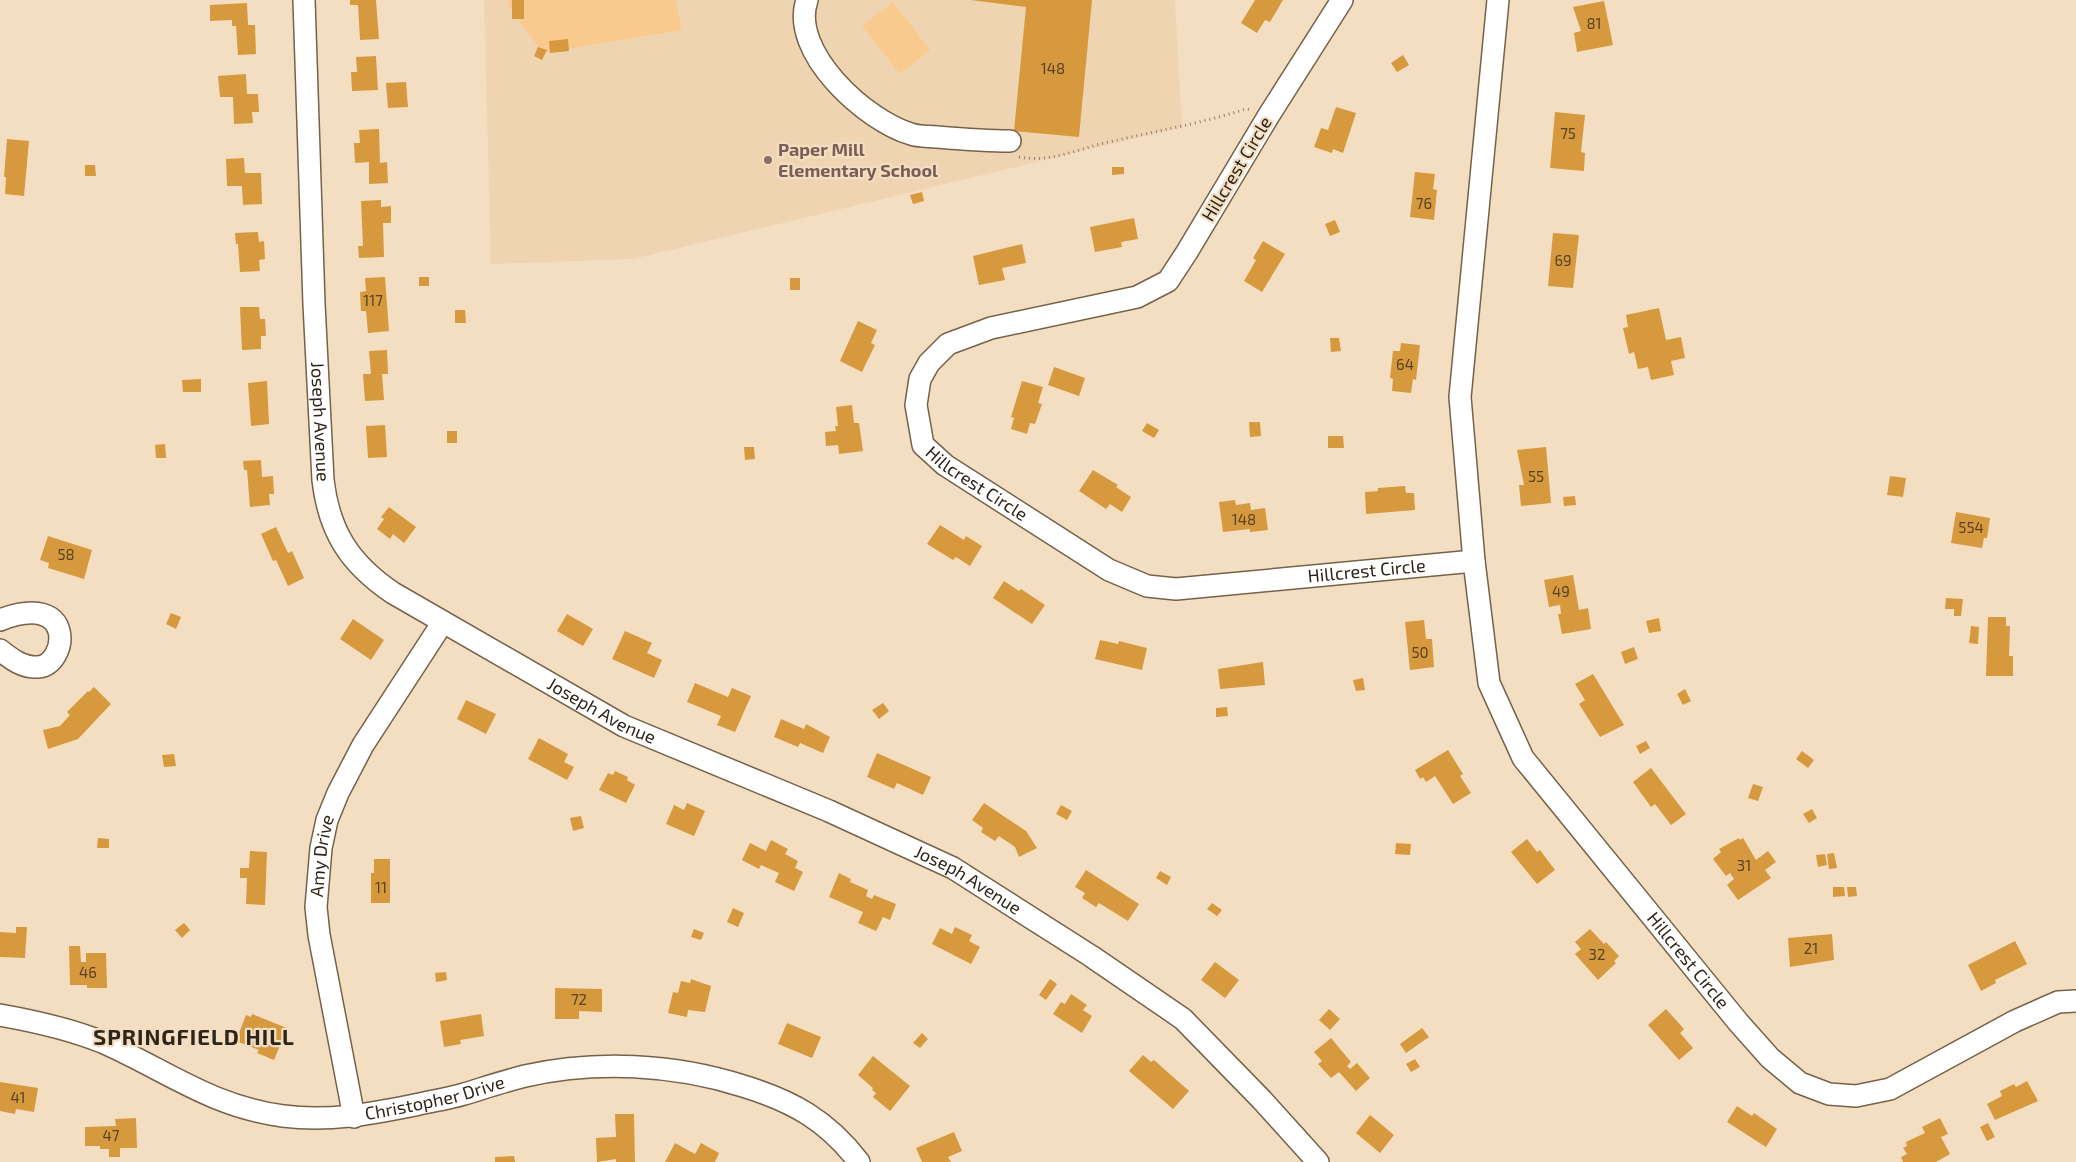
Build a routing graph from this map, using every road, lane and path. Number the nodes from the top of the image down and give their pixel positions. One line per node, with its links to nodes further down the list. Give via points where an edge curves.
1 (304, 0): 9 (street, Joseph Avenue, via 314,304 326,501 345,549 372,579)
2 (807, 0): 6 (street, via 807,33 820,60 843,91 880,121 911,135)
3 (1342, 0): 7 (street, Hillcrest Circle, via 1168,281 1138,297 991,328 948,344 929,363 920,380 916,405 923,445 944,465 1109,570 1147,586 1176,589)
4 (1498, 0): 7 (street, Hillcrest Circle, via 1460,397)
5 (1254, 110): 6 (path, via 1246,109 1201,123 1033,160 1007,155)
6 (1010, 141)
7 (1474, 562): 11 (street, Hillcrest Circle, via 1488,683 1523,758 1738,1022 1770,1058 1800,1083 1829,1094 1856,1096 1890,1089 2015,1021 2058,1002)
8 (0, 620): 10 (street, via 38,612 49,616 58,628 61,640 46,664 39,667 24,666)
9 (443, 622): 13 (street, Amy Drive, via 349,768 327,820 321,848 317,898 319,936); 15 (street, Joseph Avenue, via 624,726 829,811 953,868 1183,1018)
10 (0, 650)
11 (2076, 1001)
12 (0, 1015): 13 (street, Christopher Drive, via 59,1028 102,1042 201,1093 226,1102 285,1116)
13 (354, 1118): 14 (street, Christopher Drive, via 462,1095 525,1076 605,1066 645,1068 712,1077 791,1103 832,1132)
14 (859, 1162)
15 (1318, 1162)

